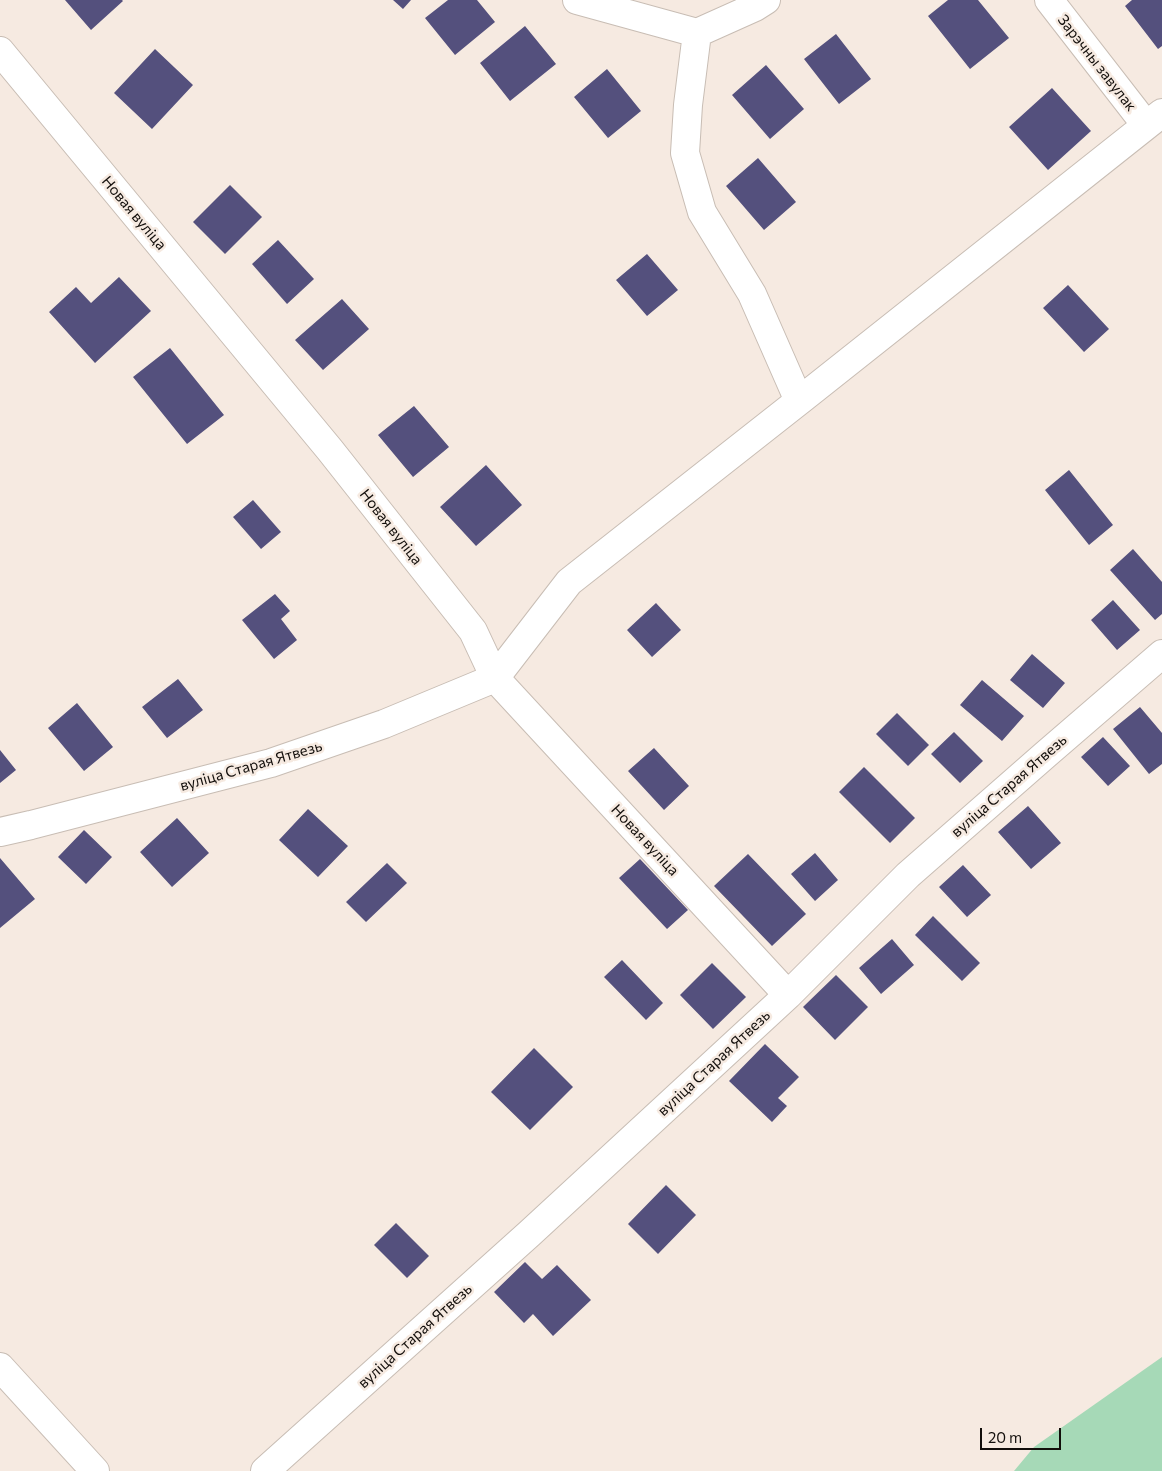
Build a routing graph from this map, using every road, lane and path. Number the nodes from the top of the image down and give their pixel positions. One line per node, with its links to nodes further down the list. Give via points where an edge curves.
1 (577, 0): 4 (street)
2 (766, 0): 4 (street)
3 (1048, 0): 6 (street, Зарэчны завулак)
4 (697, 34): 7 (street, via 685,153 702,212 752,294)
5 (0, 51): 9 (street, Новая вуліца, via 330,450 467,623)
6 (1154, 119): 7 (street)
7 (799, 401): 9 (street, via 569,582)
8 (1162, 654): 11 (street, вуліца Старая Ятвезь, via 908,875)
9 (495, 678): 10 (street, вуліца Старая Ятвезь, via 384,724 271,763); 11 (street, Новая вуліца)
10 (0, 832)
11 (788, 994): 14 (street, вуліца Старая Ятвезь, via 529,1234)
12 (0, 1367): 13 (street)
13 (95, 1471)
14 (265, 1471)

